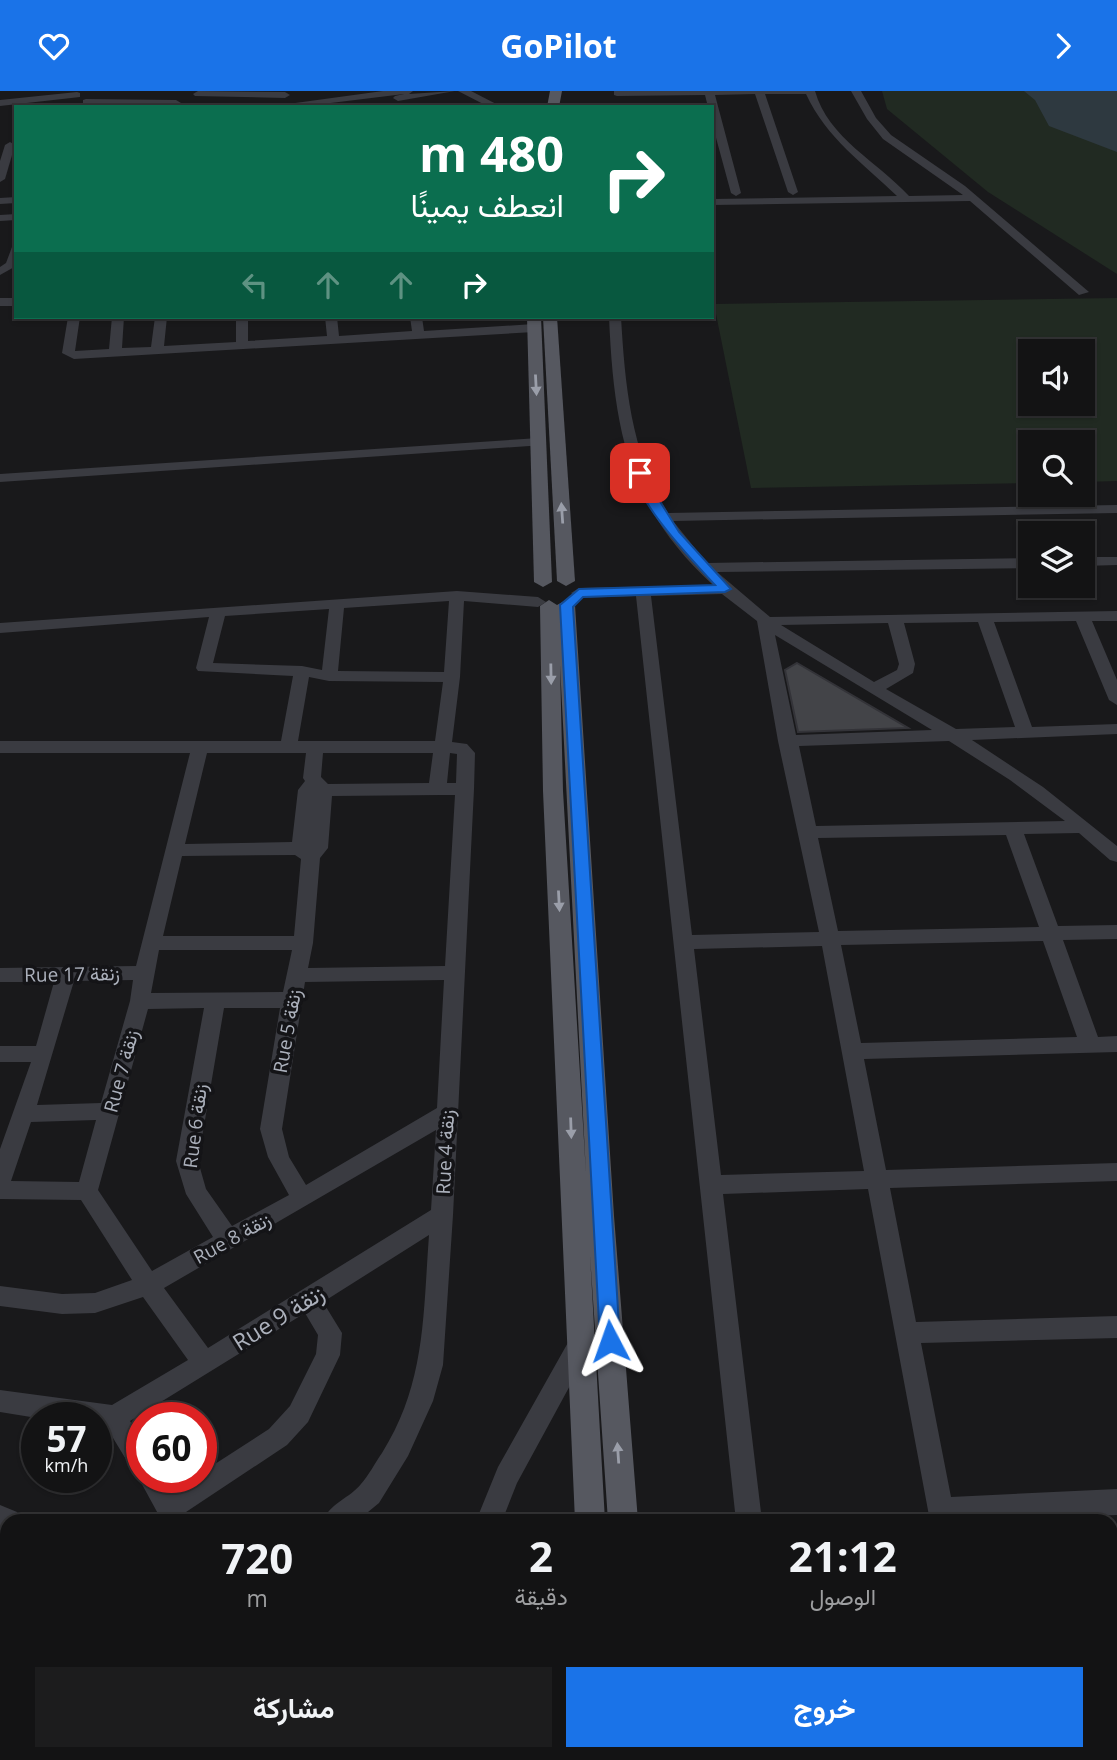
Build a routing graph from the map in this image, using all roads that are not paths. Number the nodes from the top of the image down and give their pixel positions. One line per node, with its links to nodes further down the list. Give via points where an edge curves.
1 (403, 91): 8 (street)
2 (450, 91): 17 (street)
3 (463, 91): 21 (street)
4 (759, 91): 5 (street); 11 (street); 26 (street)
5 (809, 91): 29 (street, via 834,132)
6 (856, 91): 25 (street, via 887,137)
7 (191, 92): 13 (street); 18 (street)
8 (383, 92): 14 (street)
9 (617, 92): 10 (street)
10 (661, 92): 11 (street)
11 (709, 92)
12 (77, 93): 16 (street)
13 (285, 95)
14 (351, 97): 17 (street); 19 (street); 20 (street)
15 (87, 100): 18 (street)
16 (0, 103)
17 (369, 104)
18 (176, 105)
19 (287, 105)
20 (329, 105)
21 (493, 105)
22 (714, 111): 28 (street)
23 (8, 143): 24 (street)
24 (0, 179)
25 (961, 188): 29 (street); 30 (street)
26 (793, 192): 28 (street); 29 (street)
27 (714, 193): 28 (street)
28 (736, 193)
29 (902, 195): 30 (street); 31 (street)
30 (972, 198): 35 (street)
31 (714, 202)
32 (0, 253): 33 (street)
33 (14, 255): 34 (street)
34 (0, 272)
35 (1083, 292)
36 (74, 319): 51 (street, via 68,353)
37 (118, 319): 51 (street)
38 (161, 319): 50 (street)
39 (242, 319): 49 (street)
40 (331, 319): 48 (street)
41 (416, 319): 47 (street)
42 (464, 319): 46 (street)
43 (550, 319): 62 (main road, one-way to 43)
44 (615, 319): 55 (street, via 629,440 645,487)
45 (534, 323): 46 (street); 52 (main road, one-way to 52)
46 (467, 332): 47 (street)
47 (419, 335): 48 (street)
48 (333, 340): 49 (street)
49 (242, 345): 50 (street)
50 (157, 350): 51 (street)
51 (114, 353)
52 (539, 442): 53 (street); 62 (main road)
53 (0, 478)
54 (1117, 509): 55 (street)
55 (662, 517): 59 (street)
56 (1117, 561): 58 (street)
57 (1018, 562): 59 (street)
58 (1095, 562)
59 (704, 568): 60 (street)
60 (725, 589): 61 (street); 70 (street)
61 (643, 591): 62 (street); 98 (street)
62 (554, 594): 63 (street); 131 (main road, one-way to 131, via 554,791); 142 (main road, one-way to 62)
63 (460, 596): 64 (street); 74 (street)
64 (337, 603): 65 (street); 73 (street)
65 (218, 613): 71 (street); 72 (street, via 204,668)
66 (1082, 616): 67 (street); 68 (street); 76 (street)
67 (1117, 616)
68 (985, 617): 69 (street); 78 (street)
69 (895, 618): 70 (street); 75 (street, via 907,664 905,673)
70 (764, 622): 75 (street); 80 (street)
71 (0, 628)
72 (302, 671): 73 (street); 83 (street)
73 (329, 676): 74 (street)
74 (452, 677): 85 (street)
75 (875, 688): 79 (street)
76 (1117, 700)
77 (1117, 729): 78 (street)
78 (1025, 732): 79 (street)
79 (954, 736): 80 (street); 89 (street)
80 (788, 741): 91 (street)
81 (0, 747): 82 (street)
82 (200, 747): 83 (street); 93 (street, Rue 7 زنقة)
83 (289, 747): 84 (street)
84 (315, 747): 85 (street); 86 (street, Rue 5 زنقة)
85 (441, 747): 87 (street, Rue 4 زنقة, via 461,748 466,753); 88 (street)
86 (315, 787): 88 (street); 94 (street, Rue 5 زنقة)
87 (465, 789): 88 (street); 102 (street, Rue 4 زنقة)
88 (437, 790)
89 (1085, 827): 90 (street); 92 (street)
90 (1013, 828): 91 (street); 96 (street)
91 (807, 832): 97 (street)
92 (1113, 848)
93 (176, 850): 94 (street); 99 (street, Rue 7 زنقة)
94 (310, 851): 100 (street, Rue 5 زنقة)
95 (1117, 932): 96 (street)
96 (1048, 933): 97 (street); 109 (street)
97 (830, 937): 98 (street); 111 (street)
98 (681, 942): 120 (street)
99 (152, 943): 100 (street); 101 (street, Rue 7 زنقة)
100 (303, 943): 104 (street, Rue 5 زنقة)
101 (144, 973): 105 (street, Rue 17 زنقة); 107 (street, Rue 7 زنقة)
102 (453, 973): 104 (street); 115 (street, Rue 4 زنقة)
103 (0, 975): 105 (street, Rue 17 زنقة)
104 (298, 975): 106 (street, Rue 5 زنقة)
105 (66, 976): 113 (street)
106 (291, 1000): 108 (street); 123 (street, Rue 5 زنقة, via 271,1129 281,1165)
107 (140, 1001): 108 (street); 114 (street, Rue 7 زنقة)
108 (215, 1001): 125 (street, Rue 6 زنقة, via 187,1161 196,1196)
109 (1090, 1044): 110 (street); 111 (street)
110 (1117, 1044)
111 (851, 1051): 118 (street)
112 (0, 1054): 113 (street)
113 (44, 1054): 116 (street)
114 (110, 1111): 116 (street); 122 (street, Rue 7 زنقة)
115 (447, 1113): 123 (street, Rue 8 زنقة); 124 (street, Rue 4 زنقة)
116 (23, 1114): 119 (street)
117 (1117, 1173): 118 (street)
118 (878, 1179): 120 (street); 130 (street)
119 (0, 1181)
120 (709, 1185): 143 (street)
121 (0, 1191): 122 (street)
122 (87, 1191): 126 (street)
123 (303, 1198): 125 (street, Rue 8 زنقة)
124 (442, 1215): 128 (street, Rue 9 زنقة); 139 (street, Rue 4 زنقة, via 430,1365 421,1401 370,1494)
125 (229, 1240): 126 (street, Rue 8 زنقة)
126 (148, 1285): 127 (street, Rue 8 زنقة, via 95,1303); 132 (street)
127 (0, 1296)
128 (308, 1298): 132 (street, Rue 9 زنقة); 138 (street, via 330,1333 328,1355 299,1414 278,1437)
129 (1117, 1327): 130 (street)
130 (906, 1333): 144 (street)
131 (579, 1347): 140 (street, via 507,1476); 141 (main road)
132 (205, 1363): 134 (street, Rue 9 زنقة)
133 (0, 1401): 134 (street)
134 (114, 1417): 135 (street)
135 (126, 1436)
136 (161, 1493): 138 (street)
137 (1117, 1502): 145 (street)
138 (173, 1514)
139 (345, 1514)
140 (492, 1514)
141 (590, 1514)
142 (622, 1514)
143 (748, 1514)
144 (942, 1514)
145 (955, 1514)

